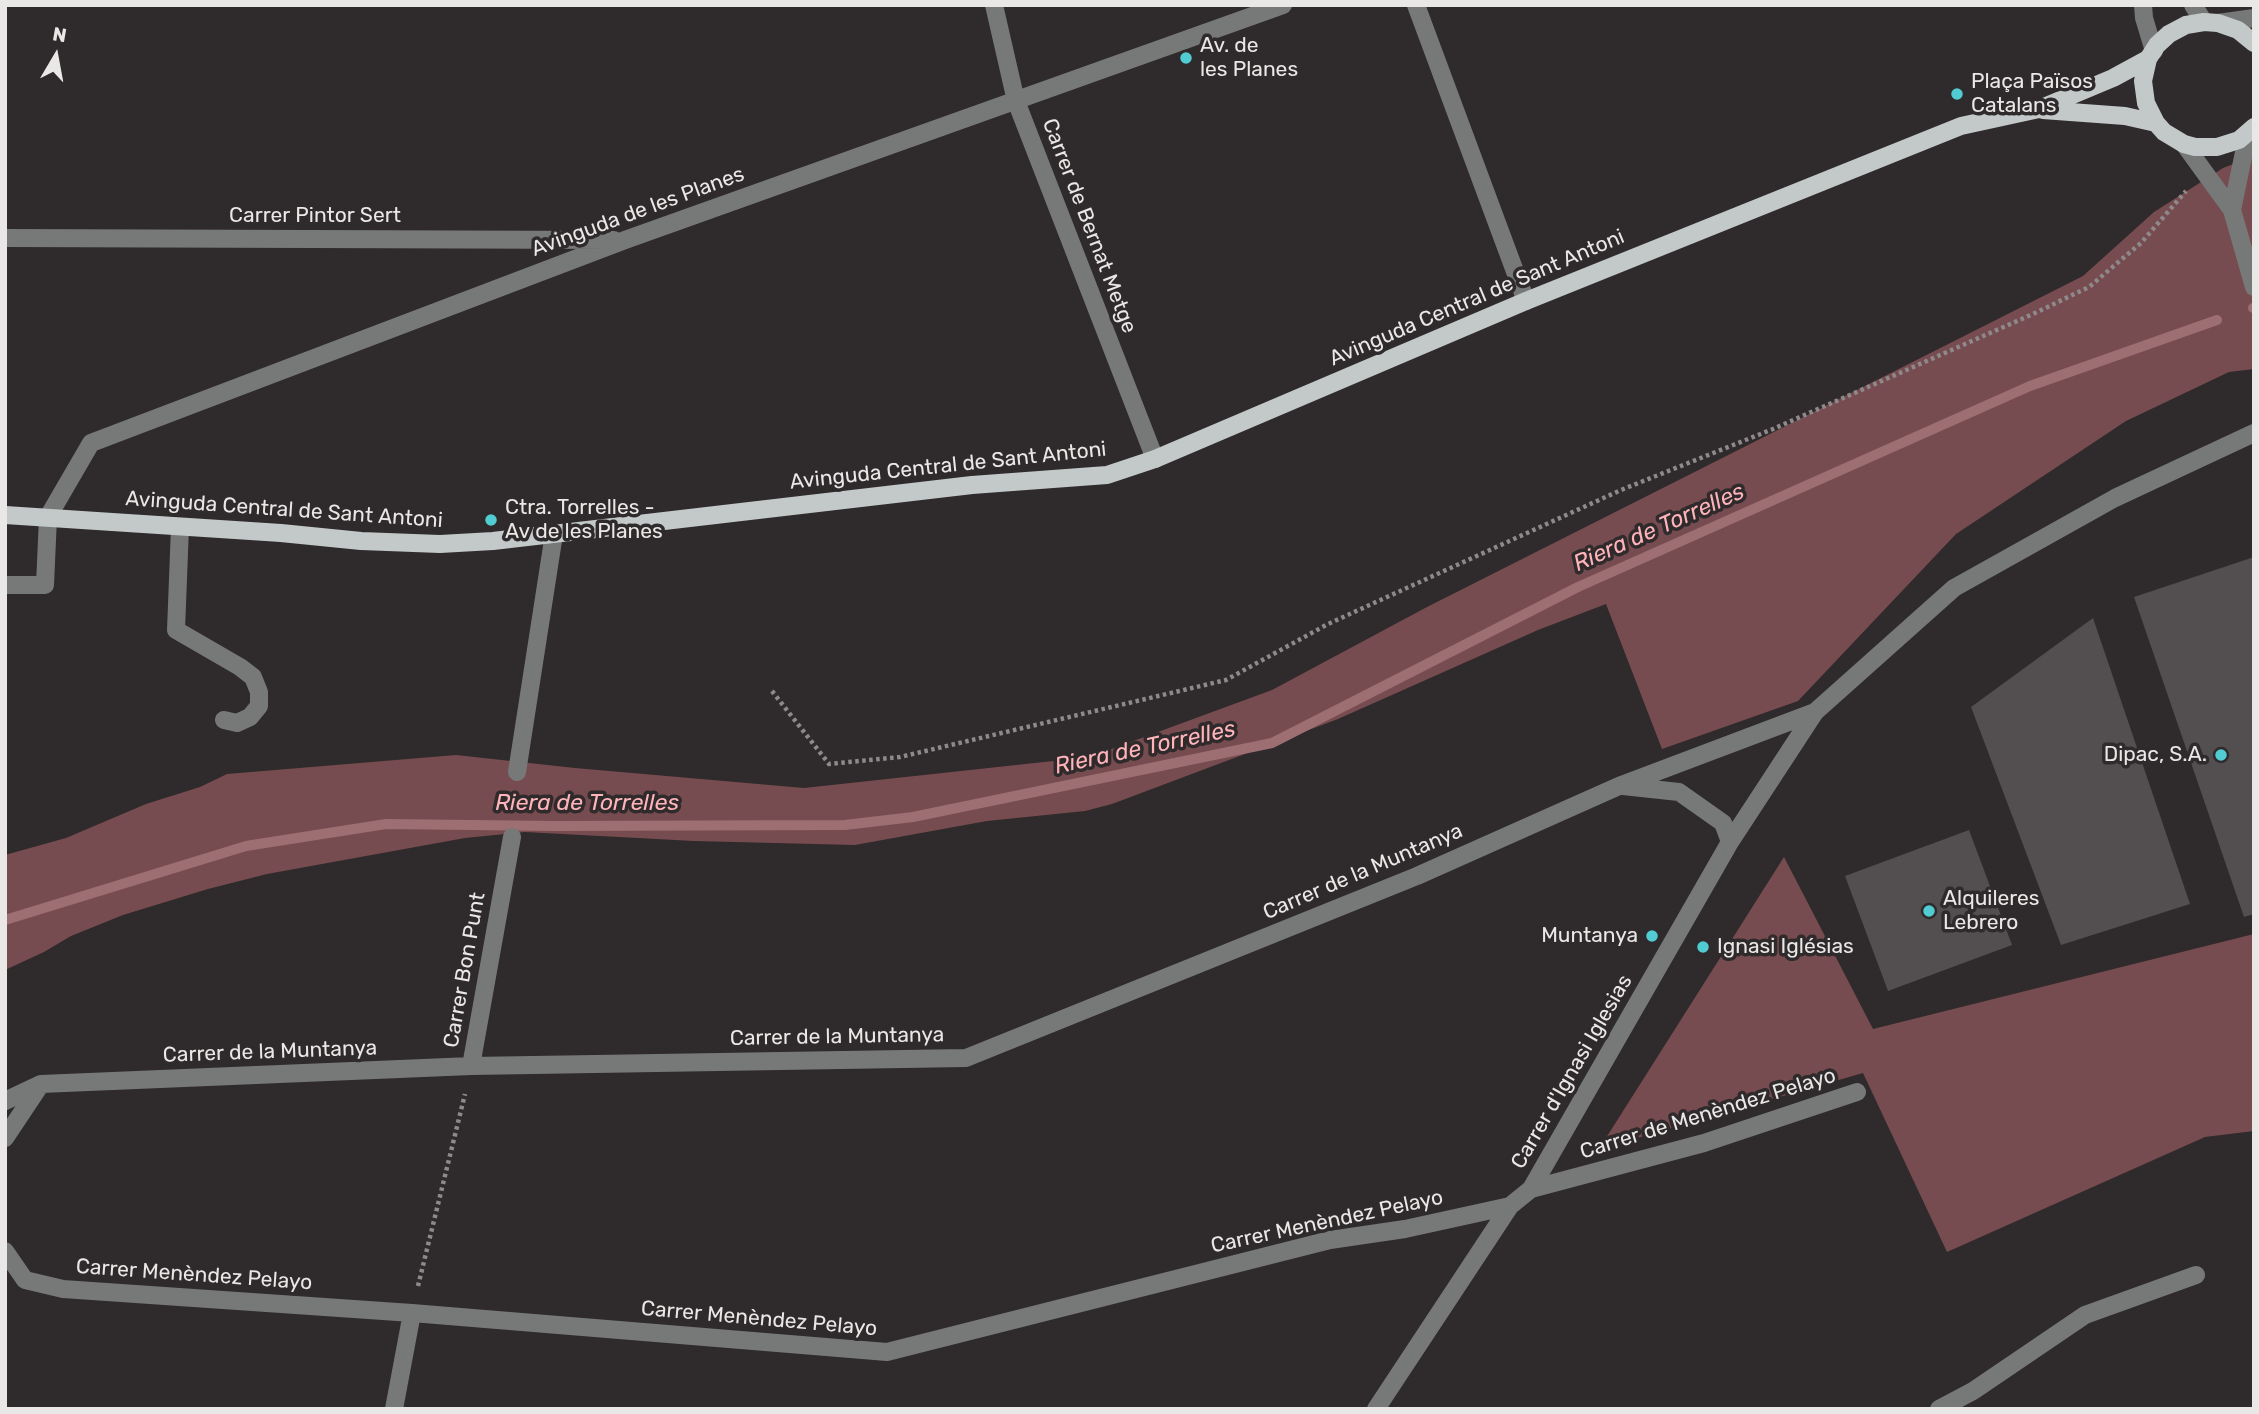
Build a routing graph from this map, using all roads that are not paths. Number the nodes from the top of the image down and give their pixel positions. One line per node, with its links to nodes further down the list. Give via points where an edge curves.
1 (995, 5): 10 (street, Carrer de Bernat Metge)
2 (1283, 5): 10 (street, Avinguda de les Planes)
3 (1416, 5): 19 (street)
4 (2143, 5): 9 (street)
5 (2193, 5): 7 (street)
6 (2254, 18): 7 (street)
7 (2211, 22): 8 (main road, via 2238,30); 9 (main road, Avinguda Central de Sant Antoni, via 2186,25 2169,34)
8 (2254, 43)
9 (2151, 55): 11 (main road, Avinguda Central de Sant Antoni, via 2113,78); 12 (main road, via 2143,92)
10 (1016, 101): 17 (street, Avinguda de les Planes); 21 (street, Carrer de Bernat Metge)
11 (2039, 109): 12 (main road, Avinguda Central de Sant Antoni); 19 (main road, Avinguda Central de Sant Antoni, via 1961,126)
12 (2156, 123): 14 (main road)
13 (2251, 130): 14 (main road, via 2217,148); 15 (street)
14 (2184, 144): 15 (street)
15 (2232, 209): 18 (street)
16 (5, 238): 17 (street, Carrer Pintor Sert)
17 (625, 240): 23 (street, Avinguda de les Planes, via 92,443)
18 (2254, 288)
19 (1526, 301): 21 (main road, Avinguda Central de Sant Antoni)
20 (2254, 433): 27 (street, via 2115,498 1954,588)
21 (1155, 459): 25 (main road, Avinguda Central de Sant Antoni, via 1107,475 972,485)
22 (5, 515): 23 (main road, Avinguda Central de Sant Antoni)
23 (48, 517): 24 (main road, Avinguda Central de Sant Antoni); 26 (street, via 45,585)
24 (180, 527): 25 (main road, Avinguda Central de Sant Antoni, via 440,544); 28 (street, via 176,630 240,667 253,677 259,691 259,706 250,718 237,723)
25 (554, 534): 29 (street)
26 (5, 585)
27 (1815, 712): 30 (street, Carrer de la Muntanya); 32 (street, Carrer d'Ignasi Iglesias)
28 (224, 720)
29 (517, 772)
30 (1619, 786): 32 (street, Carrer de la Muntanya, via 1679,792 1723,823); 33 (street, Carrer de la Muntanya, via 1417,876 966,1058)
31 (512, 837): 33 (street, Carrer Bon Punt)
32 (1730, 842): 38 (street, Carrer d'Ignasi Iglesias)
33 (471, 1066): 34 (street, Carrer de la Muntanya)
34 (41, 1084): 36 (street, Carrer de la Muntanya); 37 (street)
35 (1857, 1092): 38 (street, Carrer de Menèndez Pelayo, via 1704,1143)
36 (5, 1101)
37 (5, 1138)
38 (1531, 1189): 39 (street, Carrer d'Ignasi Iglesias)
39 (1510, 1206): 42 (street, Carrer Menèndez Pelayo, via 1330,1240 887,1352); 44 (street, Carrer d'Ignasi Iglesias)
40 (5, 1251): 42 (street, Carrer Menèndez Pelayo, via 25,1280 63,1289)
41 (2196, 1275): 45 (street, via 2085,1315)
42 (412, 1313): 43 (street)
43 (394, 1409)
44 (1376, 1409)
45 (1939, 1409)

